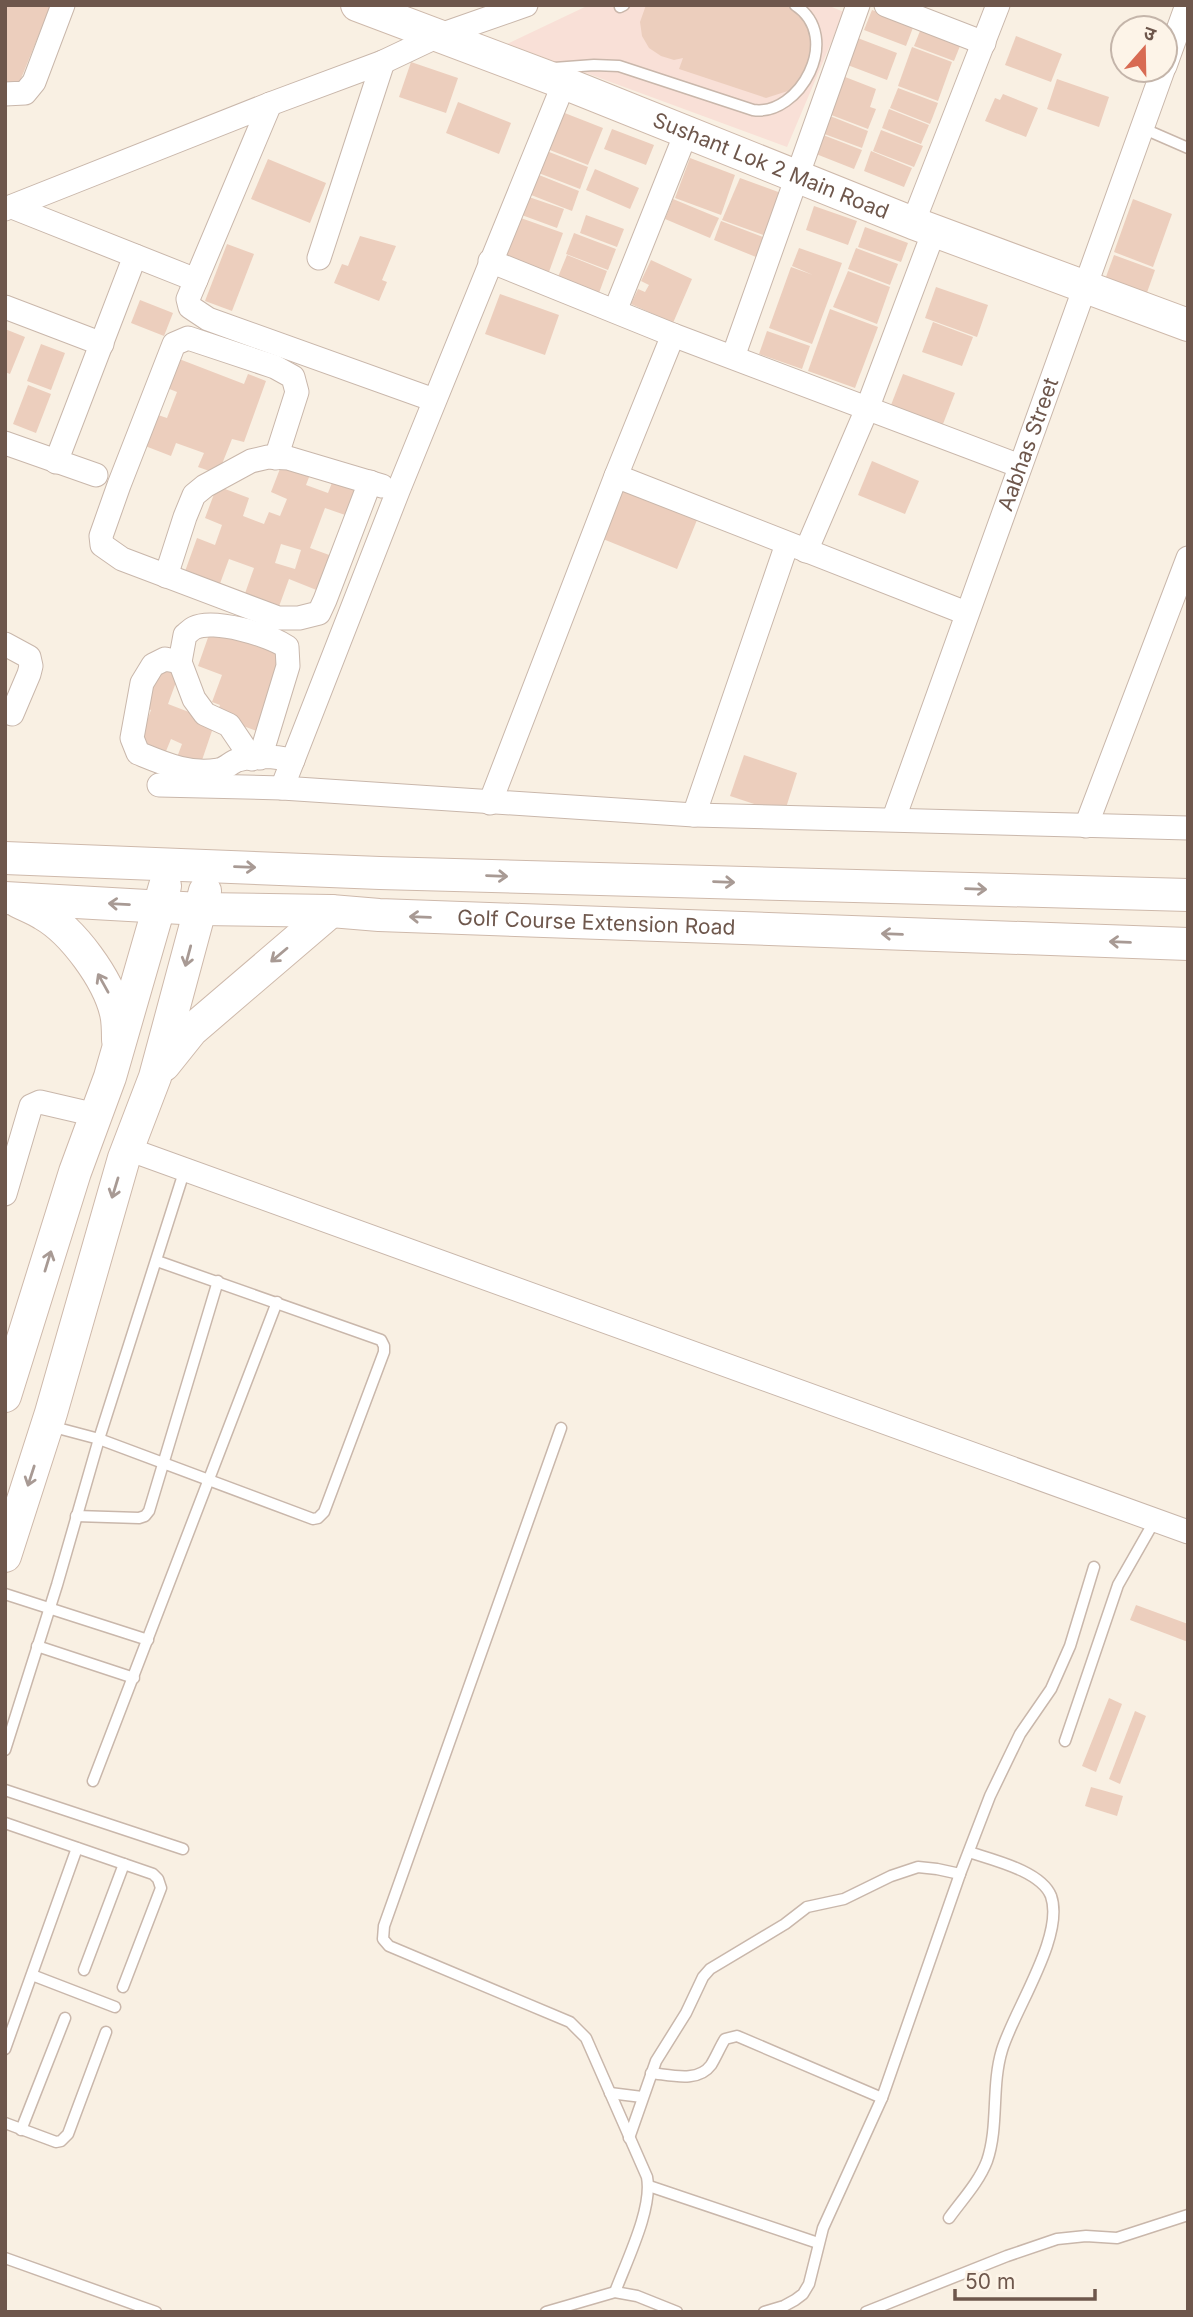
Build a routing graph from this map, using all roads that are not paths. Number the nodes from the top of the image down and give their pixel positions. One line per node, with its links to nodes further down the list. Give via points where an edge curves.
1 (63, 5): 16 (street, via 34,82 25,93)
2 (357, 5): 10 (main road, Sushant Lok 2 Main Road)
3 (526, 5): 10 (street)
4 (796, 5): 13 (lane, via 813,22 817,56 797,89 771,109 753,110 619,66)
5 (858, 5): 21 (street)
6 (886, 5): 11 (street)
7 (998, 5): 11 (street)
8 (1187, 5): 9 (street, Aabhas Street)
9 (1179, 27)
10 (440, 35): 12 (street); 13 (main road, Sushant Lok 2 Main Road)
11 (984, 43): 23 (street)
12 (383, 62): 17 (street); 25 (street)
13 (527, 70): 14 (main road, Sushant Lok 2 Main Road)
14 (564, 83): 19 (main road, Sushant Lok 2 Main Road); 26 (street)
15 (1158, 84): 18 (street, Aabhas Street)
16 (5, 94)
17 (270, 104): 22 (street); 27 (street)
18 (1142, 128): 20 (lane); 28 (street, Aabhas Street)
19 (686, 133): 21 (main road, Sushant Lok 2 Main Road); 30 (street)
20 (1188, 148)
21 (798, 178): 23 (main road, Sushant Lok 2 Main Road); 34 (street)
22 (8, 208): 24 (street)
23 (924, 227): 28 (main road, Sushant Lok 2 Main Road); 36 (street)
24 (135, 256): 27 (street); 33 (street)
25 (319, 258)
26 (491, 261): 30 (street); 35 (street)
27 (196, 280): 35 (street, via 188,299 190,307 208,319)
28 (1086, 287): 31 (main road, Sushant Lok 2 Main Road); 40 (street, Aabhas Street)
29 (5, 307): 33 (street)
30 (615, 311): 32 (street)
31 (1188, 325)
32 (673, 335): 34 (street); 42 (street)
33 (102, 344): 39 (street)
34 (733, 357): 36 (street)
35 (435, 400): 44 (street)
36 (867, 409): 40 (street); 45 (street)
37 (5, 443): 39 (street)
38 (276, 458): 43 (street); 47 (street, via 243,465 194,495); 47 (street, via 297,392 293,377 188,338 174,344 101,536 108,551)
39 (56, 462): 41 (street)
40 (1020, 466): 48 (street, Aabhas Street)
41 (96, 475)
42 (616, 476): 45 (street); 56 (street)
43 (370, 482): 44 (street); 47 (street, via 319,613 278,618)
44 (398, 491): 53 (street)
45 (796, 548): 48 (street); 57 (street)
46 (1188, 558): 59 (street)
47 (166, 576)
48 (966, 613): 58 (street, Aabhas Street)
49 (5, 644): 51 (street, via 29,657 31,666)
50 (180, 662): 52 (street, via 205,714 229,725); 52 (street, via 165,659 153,665 142,683 132,738 138,753 181,770 220,770 238,760); 52 (street, via 185,635 195,627 217,624 276,639 287,647 288,666)
51 (12, 713)
52 (256, 758): 53 (street)
53 (293, 760): 55 (street)
54 (159, 785): 55 (street)
55 (282, 788): 56 (street)
56 (490, 803): 57 (street)
57 (694, 815): 58 (street)
58 (894, 818): 59 (street)
59 (1086, 826): 60 (street)
60 (1188, 828)
61 (5, 858): 62 (main road, Golf Course Extension Road)
62 (170, 864): 63 (main road, Golf Course Extension Road); 66 (main road)
63 (212, 866): 64 (main road, Golf Course Extension Road, one-way to 64); 67 (main road)
64 (1188, 895)
65 (8, 899): 66 (main road, Golf Course Extension Road, one-way to 65); 70 (main road, one-way to 65, via 117,1014 88,959 65,930 45,915)
66 (161, 906): 67 (main road, Golf Course Extension Road); 70 (main road)
67 (200, 909): 68 (main road, Golf Course Extension Road); 71 (main road, one-way to 71)
68 (331, 911): 69 (main road, Golf Course Extension Road, one-way to 68); 71 (main road, one-way to 71, via 192,1030)
69 (1188, 944)
70 (119, 1048): 72 (main road)
71 (155, 1077): 73 (main road)
72 (96, 1115): 75 (street, via 40,1102 32,1106); 78 (main road, one-way to 72)
73 (128, 1149): 74 (street); 80 (main road, one-way to 80)
74 (185, 1169): 76 (lane); 88 (street)
75 (5, 1194)
76 (157, 1261): 77 (lane); 84 (lane)
77 (218, 1281): 79 (lane); 85 (lane)
78 (36, 1300): 80 (main road); 81 (main road)
79 (277, 1302): 86 (lane); 86 (lane, via 381,1340 384,1352 375,1377 318,1518)
80 (78, 1312): 82 (main road)
81 (5, 1396)
82 (47, 1425): 84 (lane); 90 (main road, one-way to 90)
83 (561, 1428): 115 (lane, via 388,1913 383,1939 389,1946 570,2022 586,2038)
84 (99, 1439): 85 (lane); 87 (lane)
85 (163, 1464): 86 (lane); 87 (lane, via 145,1516)
86 (210, 1482): 94 (lane)
87 (76, 1516): 93 (lane)
88 (1155, 1520): 89 (street); 97 (lane, via 1118,1585)
89 (1188, 1532)
90 (5, 1556)
91 (1094, 1567): 104 (lane, via 1070,1646 1051,1689 1014,1746)
92 (5, 1594): 93 (lane)
93 (50, 1608): 94 (lane); 95 (lane)
94 (148, 1640): 96 (lane)
95 (37, 1646): 96 (lane); 98 (lane)
96 (134, 1678): 99 (lane)
97 (1065, 1741)
98 (5, 1750)
99 (93, 1781)
100 (5, 1790): 103 (lane)
101 (5, 1823): 102 (lane)
102 (77, 1848): 105 (lane); 108 (lane)
103 (183, 1849)
104 (969, 1852): 106 (lane); 123 (lane, via 1039,1880 1051,1897 1054,1919 1002,2051 986,2162)
105 (124, 1864): 107 (lane); 109 (lane, via 153,1874 161,1888)
106 (960, 1874): 114 (lane, via 918,1867 891,1875 844,1899 807,1907 710,1969); 117 (lane)
107 (84, 1970)
108 (32, 1975): 110 (lane); 113 (lane)
109 (123, 1987)
110 (115, 2007)
111 (65, 2018): 119 (lane)
112 (106, 2032): 119 (lane, via 65,2138 55,2143)
113 (5, 2049)
114 (651, 2073): 116 (lane); 117 (lane, via 699,2075 712,2063 724,2039 737,2036)
115 (610, 2093): 116 (lane); 120 (lane)
116 (642, 2097): 120 (lane)
117 (882, 2098): 124 (lane)
118 (5, 2123): 119 (lane)
119 (21, 2130)
120 (629, 2138): 121 (lane)
121 (649, 2186): 124 (lane); 126 (lane, via 646,2207)
122 (1188, 2215): 131 (lane, via 1117,2238 1057,2239)
123 (949, 2218)
124 (818, 2243): 130 (lane, via 803,2294)
125 (5, 2258): 127 (lane)
126 (615, 2291): 128 (lane); 129 (lane)
127 (156, 2312)
128 (545, 2312)
129 (677, 2312)
130 (764, 2312)
131 (866, 2312)

